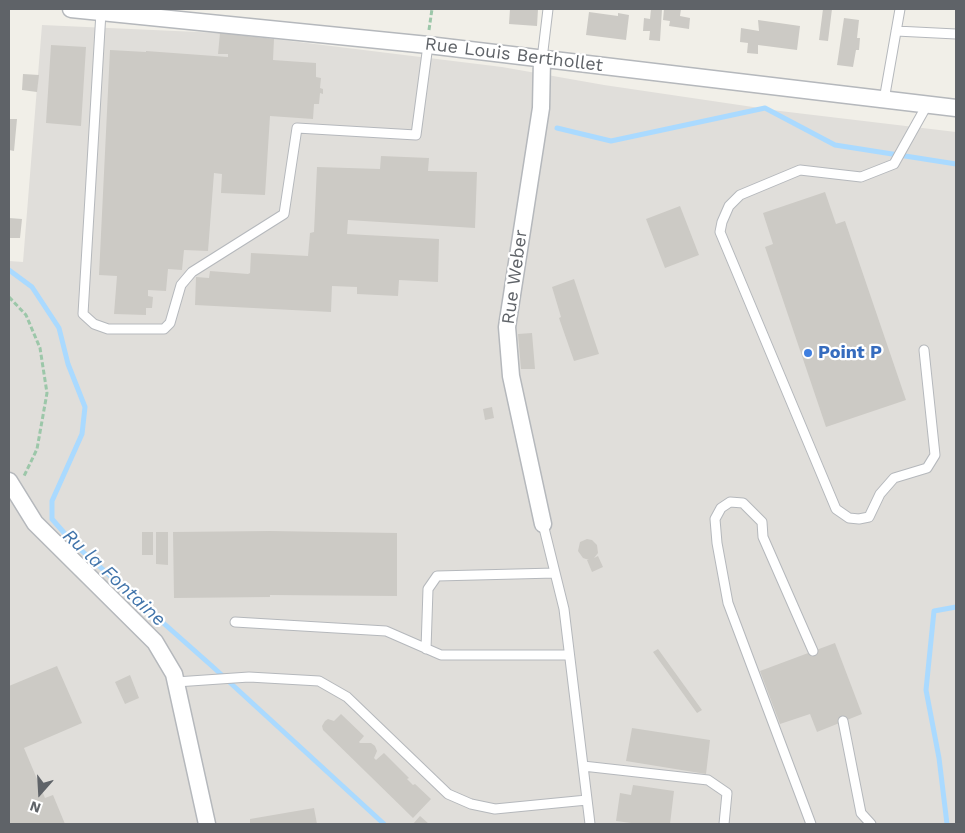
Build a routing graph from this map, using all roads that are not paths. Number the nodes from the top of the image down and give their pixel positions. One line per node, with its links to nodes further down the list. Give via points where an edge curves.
1 (71, 9): 4 (street, Rue Louis Berthollet)
2 (548, 9): 8 (lane)
3 (900, 9): 5 (lane)
4 (101, 12): 7 (street, Rue Louis Berthollet); 7 (lane, via 84,314 94,324 108,329 164,329 170,323 181,286 192,272 284,214 297,128 416,135)
5 (896, 31): 6 (lane); 9 (lane)
6 (956, 34)
7 (428, 39): 8 (street, Rue Louis Berthollet)
8 (542, 59): 9 (street, Rue Louis Berthollet); 14 (street, Rue Weber, via 541,108 507,327 511,376)
9 (884, 100): 10 (street, Rue Louis Berthollet)
10 (927, 105): 11 (street, Rue Louis Berthollet); 12 (lane, via 894,164 861,177 800,170 740,195 729,206 720,232 836,509 849,518 869,517 880,494 894,478 927,468 935,455)
11 (956, 108)
12 (924, 350)
13 (12, 487): 20 (street, via 35,523 155,642)
14 (543, 524): 15 (lane)
15 (555, 573): 17 (lane, via 437,576 428,589); 19 (lane, via 564,609)
16 (235, 622): 17 (lane, via 386,631)
17 (426, 648): 19 (lane, via 441,655)
18 (813, 651): 27 (lane, via 763,537 762,522 743,503 730,502 721,508 715,519 728,602)
19 (569, 654): 22 (lane)
20 (176, 682): 23 (lane, via 249,677 319,681 347,697 448,794 471,804 495,809); 24 (street)
21 (843, 721): 28 (lane, via 860,813)
22 (583, 766): 23 (lane); 26 (lane, via 708,780 727,793)
23 (588, 800): 25 (lane)
24 (207, 824)
25 (590, 824)
26 (724, 824)
27 (812, 824)
28 (871, 824)

